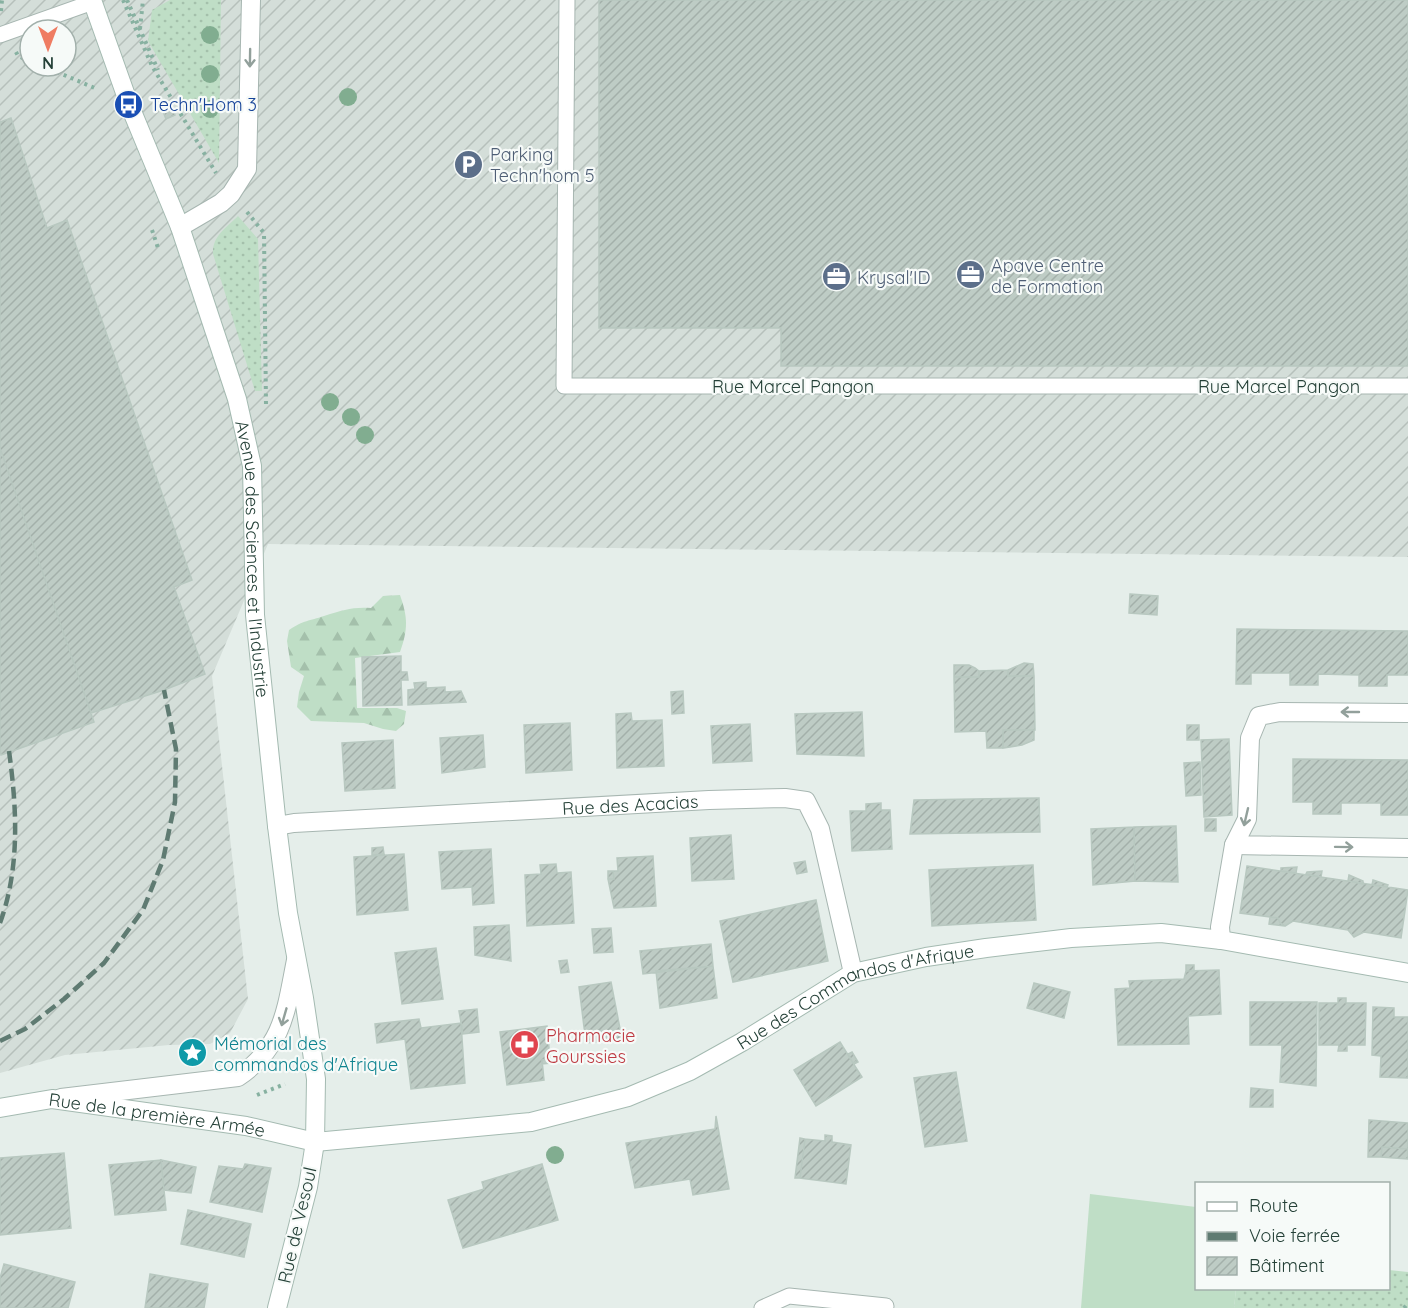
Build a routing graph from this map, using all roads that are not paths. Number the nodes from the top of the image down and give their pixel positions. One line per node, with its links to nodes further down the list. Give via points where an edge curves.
1 (251, 0): 5 (street, one-way to 5, via 247,169 221,203)
2 (567, 0): 6 (lane, Rue Marcel Pangon, via 564,386)
3 (92, 1): 4 (lane); 5 (street, Avenue des Sciences et l'Industrie, via 129,104)
4 (0, 35)
5 (180, 226): 8 (street, Avenue des Sciences et l'Industrie, via 237,399 252,466 255,615)
6 (1408, 386)
7 (1408, 713): 9 (street, one-way to 9, via 1280,712 1259,716 1250,738 1247,819)
8 (277, 826): 12 (street, Avenue des Sciences et l'Industrie); 13 (street, Rue des Acacias, via 709,800 806,801 820,829)
9 (1234, 845): 10 (street, one-way to 10); 11 (street)
10 (1408, 848)
11 (1221, 940): 13 (street, Rue des Commandos d'Afrique, via 1161,933 1071,938 926,957); 14 (street, Rue des Commandos d'Afrique)
12 (296, 960): 15 (street, one-way to 15, via 279,1032 267,1050 238,1077); 17 (street, Avenue des Sciences et l'Industrie, via 316,1079)
13 (853, 973): 17 (street, Rue des Commandos d'Afrique, via 690,1071 628,1097 531,1122)
14 (1408, 973)
15 (52, 1099): 16 (street, Rue de la première Armée); 17 (street, Rue de la première Armée, via 246,1126)
16 (0, 1108)
17 (315, 1142): 19 (street, Rue de Vesoul, via 308,1187)
18 (886, 1306): 20 (lane, via 789,1296)
19 (277, 1308)
20 (762, 1308)

